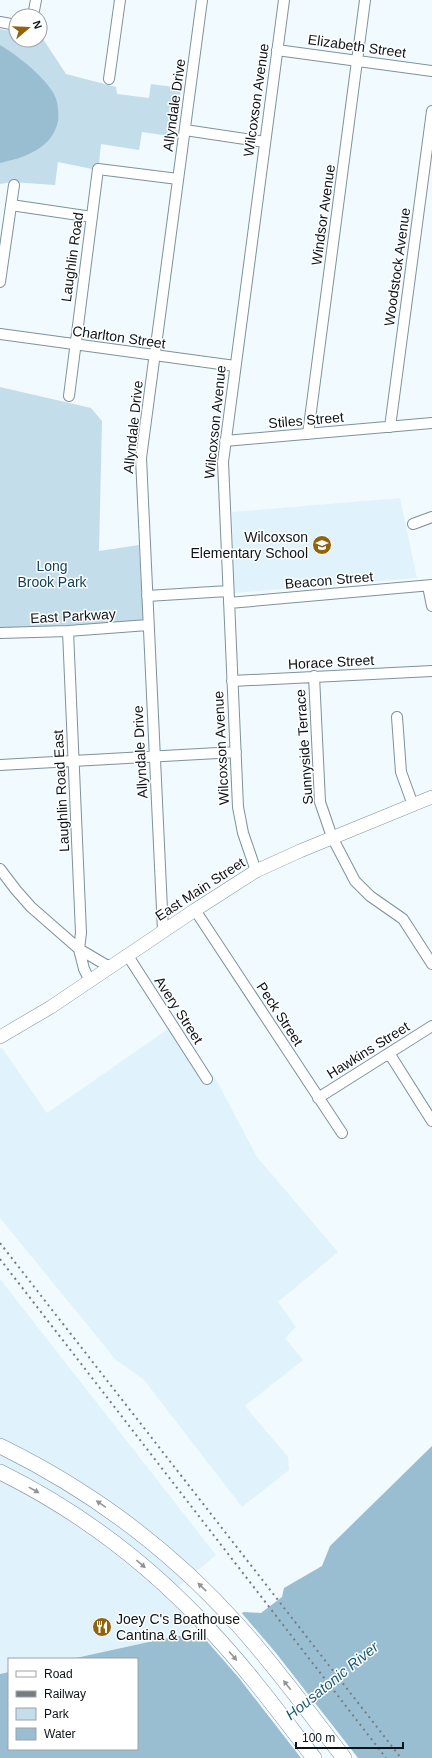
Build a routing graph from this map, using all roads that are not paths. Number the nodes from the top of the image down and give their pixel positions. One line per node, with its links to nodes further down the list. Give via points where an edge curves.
1 (120, 0): 8 (street)
2 (202, 0): 10 (street, Allyndale Drive)
3 (284, 0): 5 (street, Wilcoxson Avenue)
4 (365, 0): 6 (street, Windsor Avenue)
5 (277, 50): 6 (street, Elizabeth Street); 11 (street, Wilcoxson Avenue)
6 (358, 60): 7 (street, Elizabeth Street); 25 (street, Windsor Avenue)
7 (432, 71)
8 (109, 79)
9 (432, 111): 24 (street, Woodstock Avenue)
10 (185, 130): 11 (street); 12 (street, Allyndale Drive)
11 (265, 142): 21 (street, Wilcoxson Avenue)
12 (178, 178): 15 (street, Laughlin Road, via 98,169); 20 (street, Allyndale Drive)
13 (14, 185): 14 (street)
14 (11, 205): 15 (street); 16 (street)
15 (92, 217): 19 (street, Laughlin Road)
16 (2, 253): 17 (street)
17 (0, 282)
18 (0, 334): 19 (street, Charlton Street)
19 (74, 345): 20 (street, Charlton Street); 22 (street, Laughlin Road)
20 (155, 356): 21 (street, Charlton Street); 31 (street, Allyndale Drive, via 141,458)
21 (235, 366): 26 (street, Wilcoxson Avenue)
22 (69, 396)
23 (432, 423): 24 (street, Stiles Street)
24 (390, 427): 25 (street, Stiles Street)
25 (308, 434): 26 (street, Stiles Street)
26 (225, 441): 30 (street, Wilcoxson Avenue, via 223,480)
27 (432, 517): 28 (street)
28 (413, 524)
29 (430, 586): 32 (street, Beacon Street); 33 (street)
30 (228, 591): 31 (street); 32 (street, Wilcoxson Avenue)
31 (147, 596): 34 (street, Allyndale Drive)
32 (229, 603): 39 (street, Wilcoxson Avenue)
33 (432, 606)
34 (148, 625): 35 (street, East Parkway); 42 (street, Allyndale Drive)
35 (68, 631): 36 (street, East Parkway); 43 (street, Laughlin Road East)
36 (0, 633)
37 (432, 671): 38 (street, Horace Street)
38 (314, 676): 39 (street, Horace Street); 47 (street, Sunnyside Terrace, via 320,802)
39 (232, 681): 41 (street, Wilcoxson Avenue)
40 (397, 717): 46 (street, via 401,772)
41 (236, 752): 42 (street); 49 (street, Wilcoxson Avenue, via 239,815)
42 (154, 757): 43 (street); 51 (street, Allyndale Drive)
43 (74, 762): 44 (street); 52 (street, Laughlin Road East, via 82,933)
44 (0, 765)
45 (432, 797): 46 (main road, East Main Street)
46 (413, 805): 47 (main road, East Main Street)
47 (332, 837): 49 (main road, East Main Street); 54 (street, Sunnyside Terrace, via 355,881 370,896 403,919)
48 (0, 868): 52 (street, via 31,907)
49 (256, 871): 50 (main road, East Main Street)
50 (195, 910): 51 (main road, East Main Street); 61 (street, Peck Street)
51 (163, 931): 53 (main road, East Main Street)
52 (79, 950): 55 (street, via 106,965); 56 (street)
53 (128, 956): 55 (main road, East Main Street); 60 (street, Avery Street)
54 (432, 964)
55 (114, 965): 56 (main road, East Main Street)
56 (90, 981): 58 (main road, East Main Street, via 30,1021)
57 (432, 1026): 59 (street, Hawkins Street)
58 (0, 1037)
59 (389, 1053): 61 (street, Hawkins Street); 62 (street)
60 (207, 1080)
61 (318, 1098): 63 (street, Peck Street)
62 (432, 1121)
63 (342, 1133)
64 (0, 1446): 67 (highway, one-way to 64, via 249,1636 178,1564 129,1524 93,1499)
65 (0, 1472): 66 (highway, one-way to 66, via 76,1515 160,1580 234,1656)
66 (314, 1758)
67 (344, 1758)

